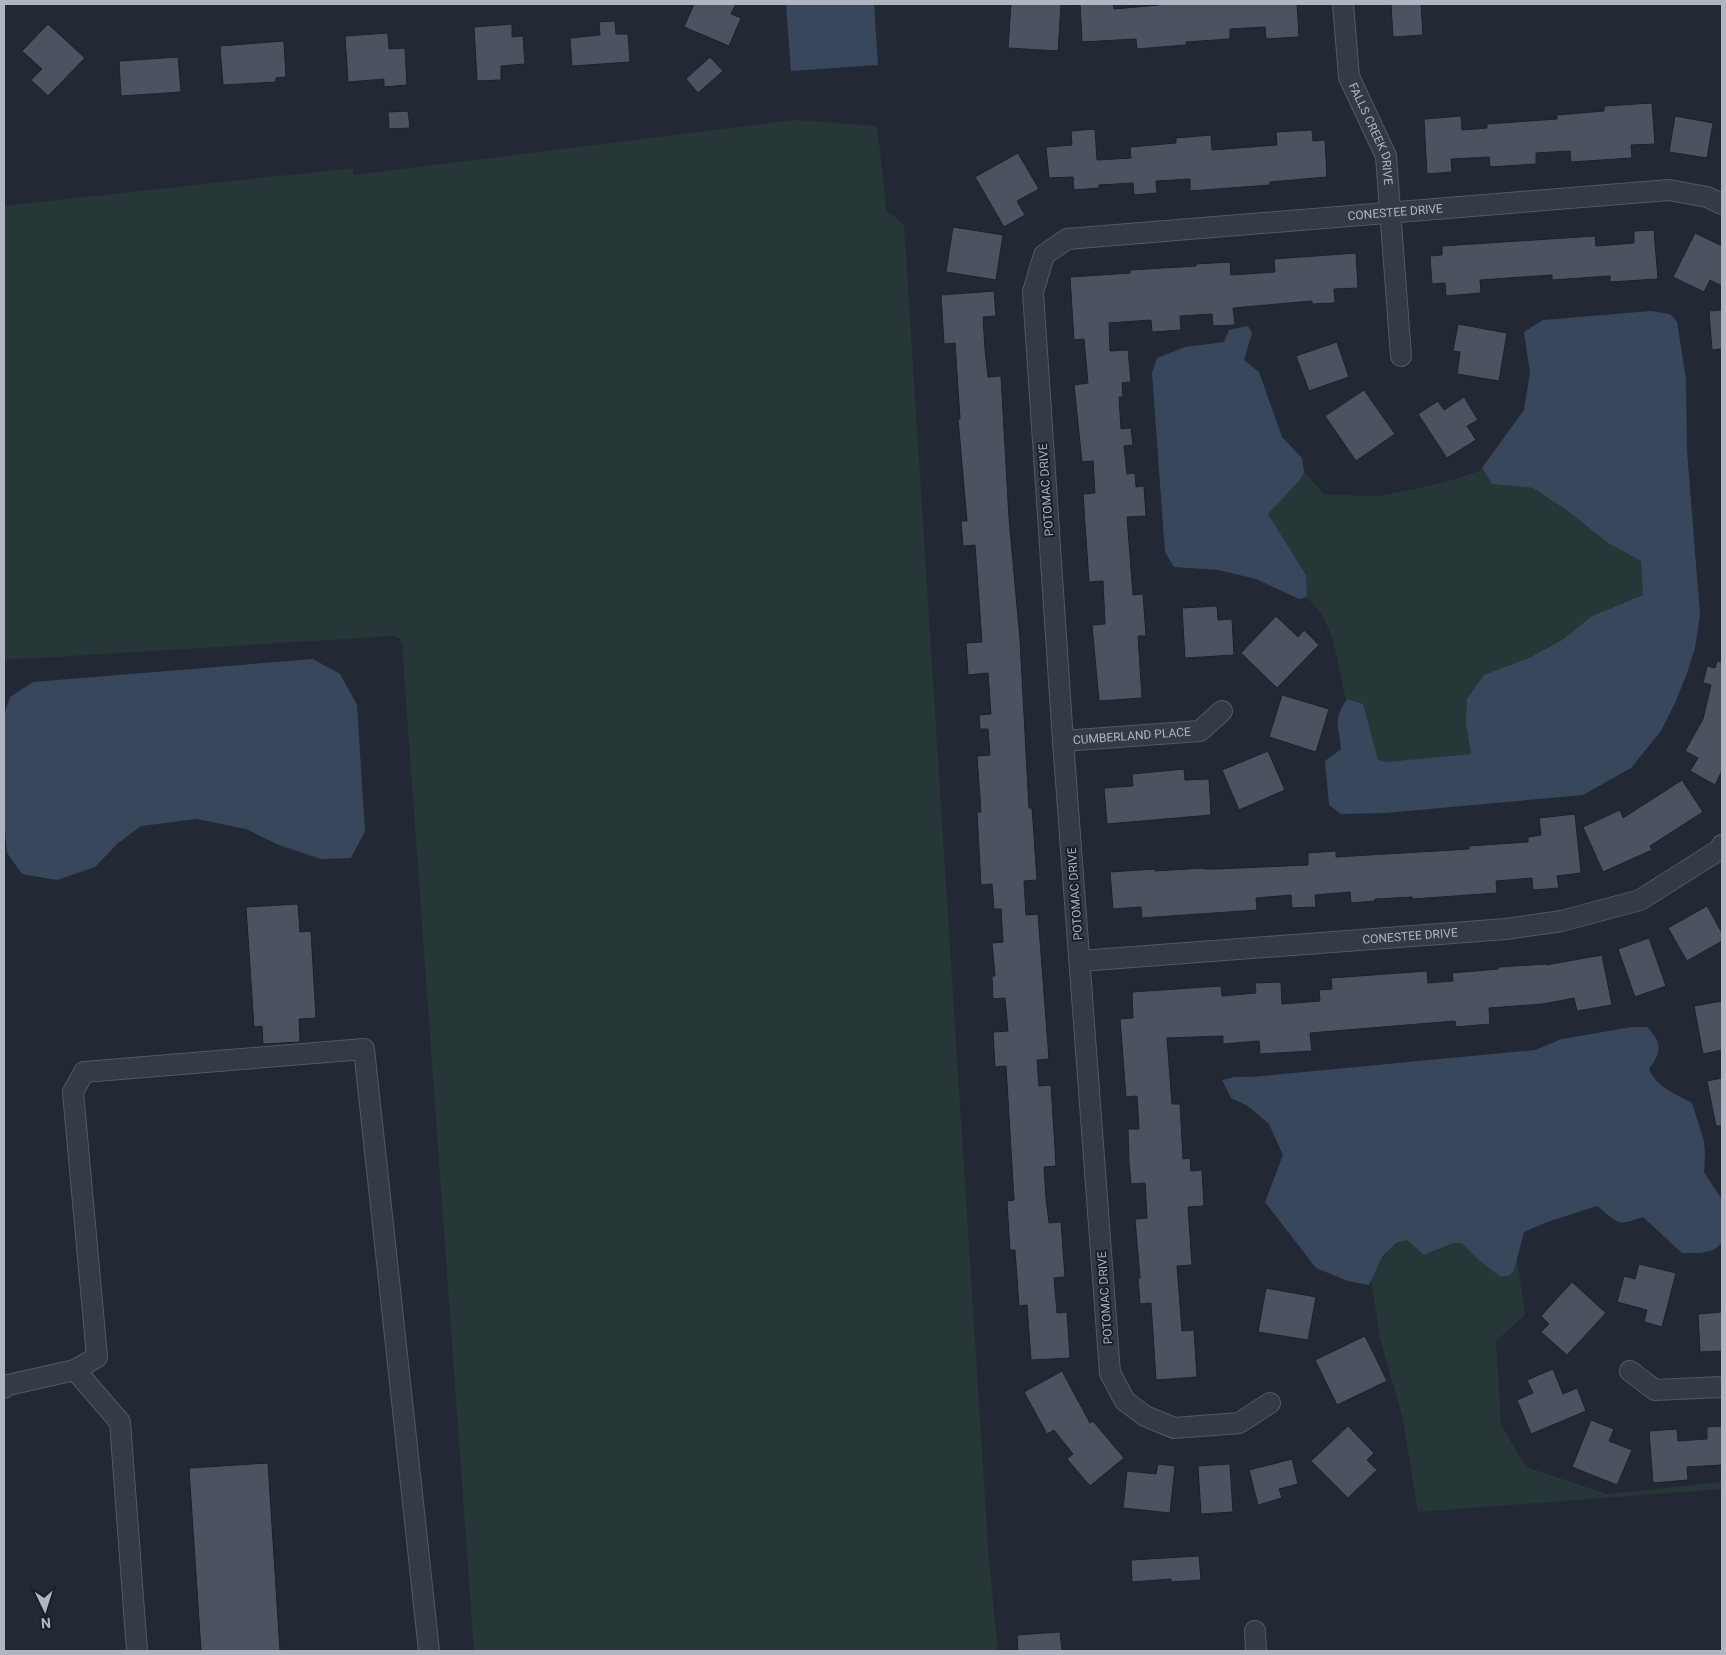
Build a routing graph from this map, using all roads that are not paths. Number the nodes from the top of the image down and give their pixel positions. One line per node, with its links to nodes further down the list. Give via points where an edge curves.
1 (1343, 4): 3 (street, FALLS CREEK DRIVE, via 1348,78 1386,156)
2 (1722, 204): 3 (street, CONESTEE DRIVE, via 1707,197 1669,190)
3 (1391, 212): 4 (street, CONESTEE DRIVE); 5 (street, FALLS CREEK DRIVE)
4 (1067, 240): 7 (street, POTOMAC DRIVE, via 1044,255 1033,292)
5 (1401, 356)
6 (1222, 711): 7 (street, CUMBERLAND PLACE, via 1200,731)
7 (1063, 741): 9 (street, POTOMAC DRIVE)
8 (1721, 850): 9 (street, CONESTEE DRIVE, via 1640,900 1562,921 1506,929)
9 (1080, 961): 14 (street, POTOMAC DRIVE, via 1110,1373 1125,1401 1145,1416 1174,1428 1239,1422)
10 (75, 1370): 13 (street); 16 (street, via 120,1422); 17 (street, via 97,1357 74,1092 84,1072 364,1049)
11 (1630, 1372): 12 (street, via 1655,1390)
12 (1722, 1387)
13 (4, 1388)
14 (1270, 1403)
15 (1255, 1630): 18 (street)
16 (137, 1651)
17 (429, 1651)
18 (1256, 1651)

